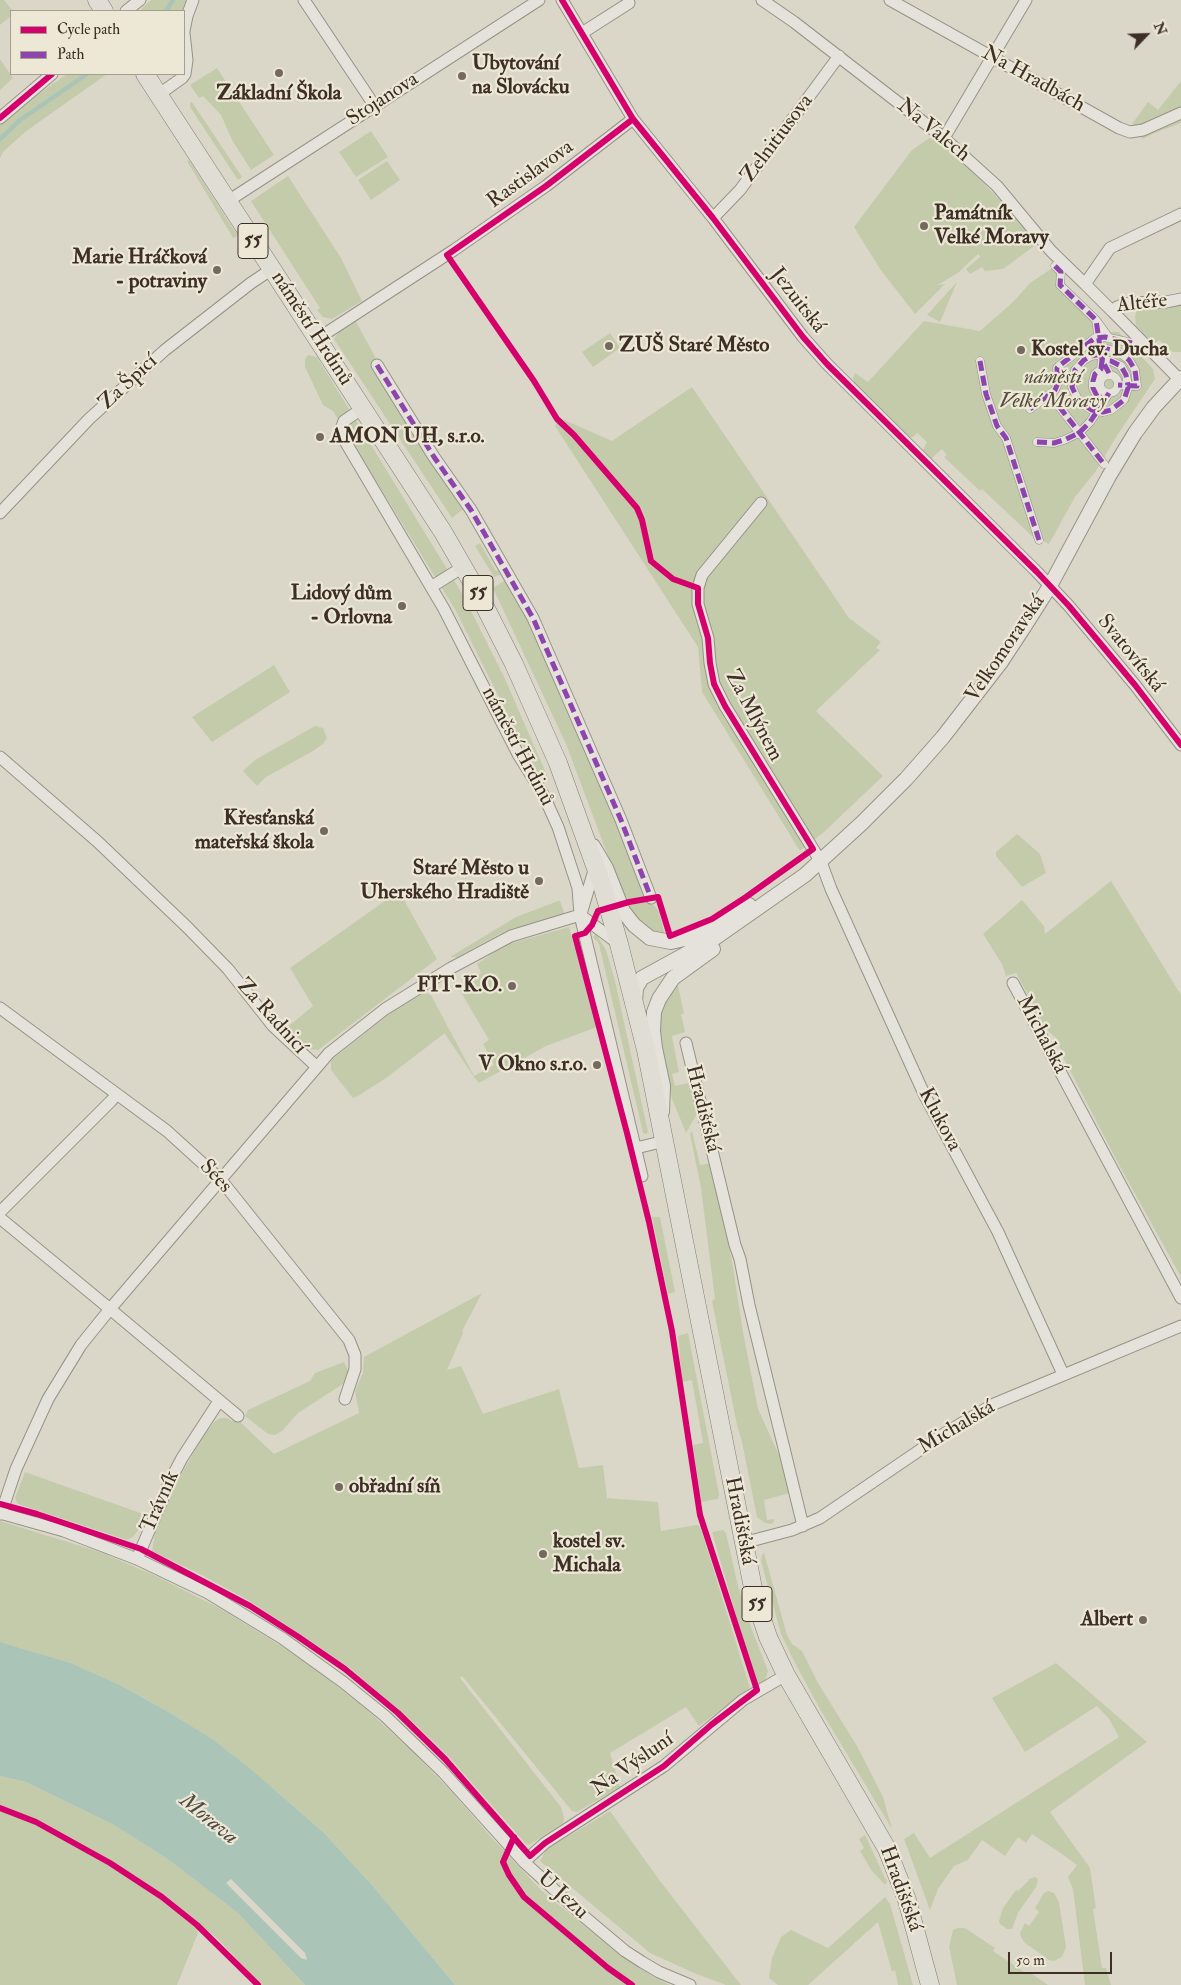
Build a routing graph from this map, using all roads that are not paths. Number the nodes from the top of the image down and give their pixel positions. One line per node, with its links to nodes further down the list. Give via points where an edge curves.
1 (140, 0): 10 (street)
2 (193, 0): 11 (street)
3 (304, 0): 21 (street)
4 (539, 0): 21 (street, Stojanova)
5 (562, 0): 12 (street, Jezuitská)
6 (762, 0): 14 (street, Na Valech)
7 (890, 0): 15 (street, Na Hradbách)
8 (1026, 0): 15 (street)
9 (629, 3): 12 (street)
10 (127, 10)
11 (185, 27)
12 (582, 33): 24 (street, Jezuitská)
13 (185, 41): 16 (street)
14 (839, 56): 25 (street, Na Valech); 28 (street, Zelnitiusova, via 747,181)
15 (993, 58): 22 (street, Na Hradbách, via 1130,132 1143,130); 25 (street)
16 (185, 74)
17 (51, 75): 23 (street)
18 (145, 75): 20 (main road, náměstí Hrdinů / 55)
19 (184, 75): 20 (street)
20 (158, 95): 26 (main road, náměstí Hrdinů / 55)
21 (374, 105): 26 (street, Stojanova)
22 (1181, 113)
23 (0, 118)
24 (633, 119): 28 (street, Jezuitská); 37 (street, Rastislavova, via 546,186)
25 (944, 138): 31 (street, Na Valech, via 997,186 1050,251)
26 (228, 201): 30 (main road, náměstí Hrdinů / 55)
27 (1181, 214): 31 (street, Altéře, via 1110,248)
28 (713, 218): 60 (street, Jezuitská, via 827,364)
29 (1055, 266): 34 (street, via 1061,272 1060,285)
30 (272, 269): 37 (main road, náměstí Hrdinů / 55); 57 (street, Za Špicí, via 165,350 89,420)
31 (1085, 284): 33 (street, Altéře)
32 (1181, 299): 33 (street, Altéře, via 1129,303)
33 (1112, 311): 43 (street)
34 (1096, 320): 35 (street); 36 (street)
35 (1099, 337): 36 (street); 39 (street); 48 (street, via 1057,368 1058,383)
36 (1109, 338): 38 (street)
37 (318, 339): 50 (main road, náměstí Hrdinů / 55)
38 (1132, 343)
39 (1101, 358): 42 (street); 44 (street); 46 (street, via 1120,366); 46 (street, via 1117,350 1129,360 1135,370 1137,386); 49 (street, via 1092,384); 52 (street, via 1091,356 1081,362 1072,381 1073,392 1079,402)
40 (980, 361): 58 (street, via 986,394 997,426 1006,438)
41 (377, 365): 67 (street, via 471,510 533,618 621,820)
42 (1110, 375): 44 (street); 45 (street, via 1117,379)
43 (1180, 379): 60 (street, Velkomoravská, via 1154,407 1127,446)
44 (1101, 383): 47 (street); 49 (street)
45 (1118, 385): 46 (street); 47 (street)
46 (1128, 385): 52 (street, via 1126,397 1118,406 1107,411)
47 (1109, 393): 52 (street)
48 (1050, 395): 51 (street); 53 (street)
49 (1097, 396): 52 (street)
50 (363, 408): 59 (main road, náměstí Hrdinů / 55); 61 (street, náměstí Hrdinů, via 344,421 342,436)
51 (1030, 409)
52 (1095, 411): 53 (street)
53 (1079, 433): 54 (street, via 1054,443); 55 (street)
54 (1037, 442)
55 (1104, 464)
56 (761, 503): 65 (street, Za Mlýnem, via 702,575 698,604 708,638 711,676 717,692)
57 (0, 513)
58 (1039, 540)
59 (463, 567): 61 (street); 64 (main road, náměstí Hrdinů / 55, via 514,664 558,762)
60 (1050, 586): 62 (street, Svatovítská, via 1088,628); 65 (street, Velkomoravská, via 1001,662 943,737 906,779)
61 (431, 587): 69 (street, náměstí Hrdinů, via 518,754 552,811 574,871)
62 (1181, 745)
63 (0, 757): 76 (street, Za Radnicí, via 98,842 187,927 228,969 273,1026)
64 (591, 852): 66 (street, Velkomoravská, via 602,860 620,905 634,925 650,938 671,942 709,928 764,896); 69 (street, via 585,905); 70 (main road, náměstí Hrdinů / 55); 71 (street, via 597,859 630,968 636,972)
65 (820, 862): 66 (street, Velkomoravská); 88 (street, Klukova, via 925,1096 998,1232)
66 (789, 888): 68 (street, Velkomoravská)
67 (651, 898)
68 (754, 912): 71 (street, Velkomoravská, via 698,948); 78 (street, Velkomoravská, via 743,929 678,973 659,999 652,1021 663,1086)
69 (580, 915): 70 (street); 76 (street, Za Radnicí, via 510,936 451,968 385,1009 329,1053); 80 (street)
70 (620, 944): 74 (main road, náměstí Hrdinů / 55)
71 (653, 971): 74 (street, Velkomoravská, via 638,984 634,995)
72 (1013, 982): 85 (street, Michalská)
73 (0, 1008): 77 (street, Sées)
74 (635, 1008): 78 (main road, Hradišťská / 55)
75 (686, 1043): 93 (street, Hradišťská)
76 (317, 1068): 82 (street, Trávník)
77 (117, 1094): 82 (street, Sées, via 177,1139); 83 (street)
78 (660, 1120): 79 (main road, Hradišťská / 55)
79 (665, 1141): 80 (street, Hradišťská); 94 (main road, Hradišťská / 55)
80 (636, 1148): 81 (street)
81 (642, 1176)
82 (221, 1180): 86 (street, Trávník); 89 (street, Sées, via 349,1340 355,1355 355,1369)
83 (0, 1212)
84 (0, 1218): 86 (street)
85 (1181, 1298)
86 (110, 1309): 90 (street); 92 (street, Trávník, via 81,1345 48,1399)
87 (1181, 1326): 88 (street, Michalská)
88 (1063, 1374): 93 (street, Michalská, via 967,1419 827,1514)
89 (345, 1399)
90 (219, 1402): 91 (street); 95 (street, Trávník, via 174,1472)
91 (238, 1416)
92 (0, 1513): 95 (street, Trávník, via 64,1531)
93 (802, 1526): 94 (street, Michalská)
94 (743, 1543): 96 (main road, Hradišťská / 55, via 762,1620)
95 (137, 1559): 97 (street, U Jezu, via 253,1619 343,1682 417,1746)
96 (786, 1675): 97 (street, Na Výsluní, via 743,1700 664,1766 545,1843); 99 (main road, Hradišťská / 55, via 887,1850 907,1900)
97 (524, 1862): 98 (street, U Jezu, via 625,1951 658,1972)
98 (690, 1985)
99 (930, 1985)

